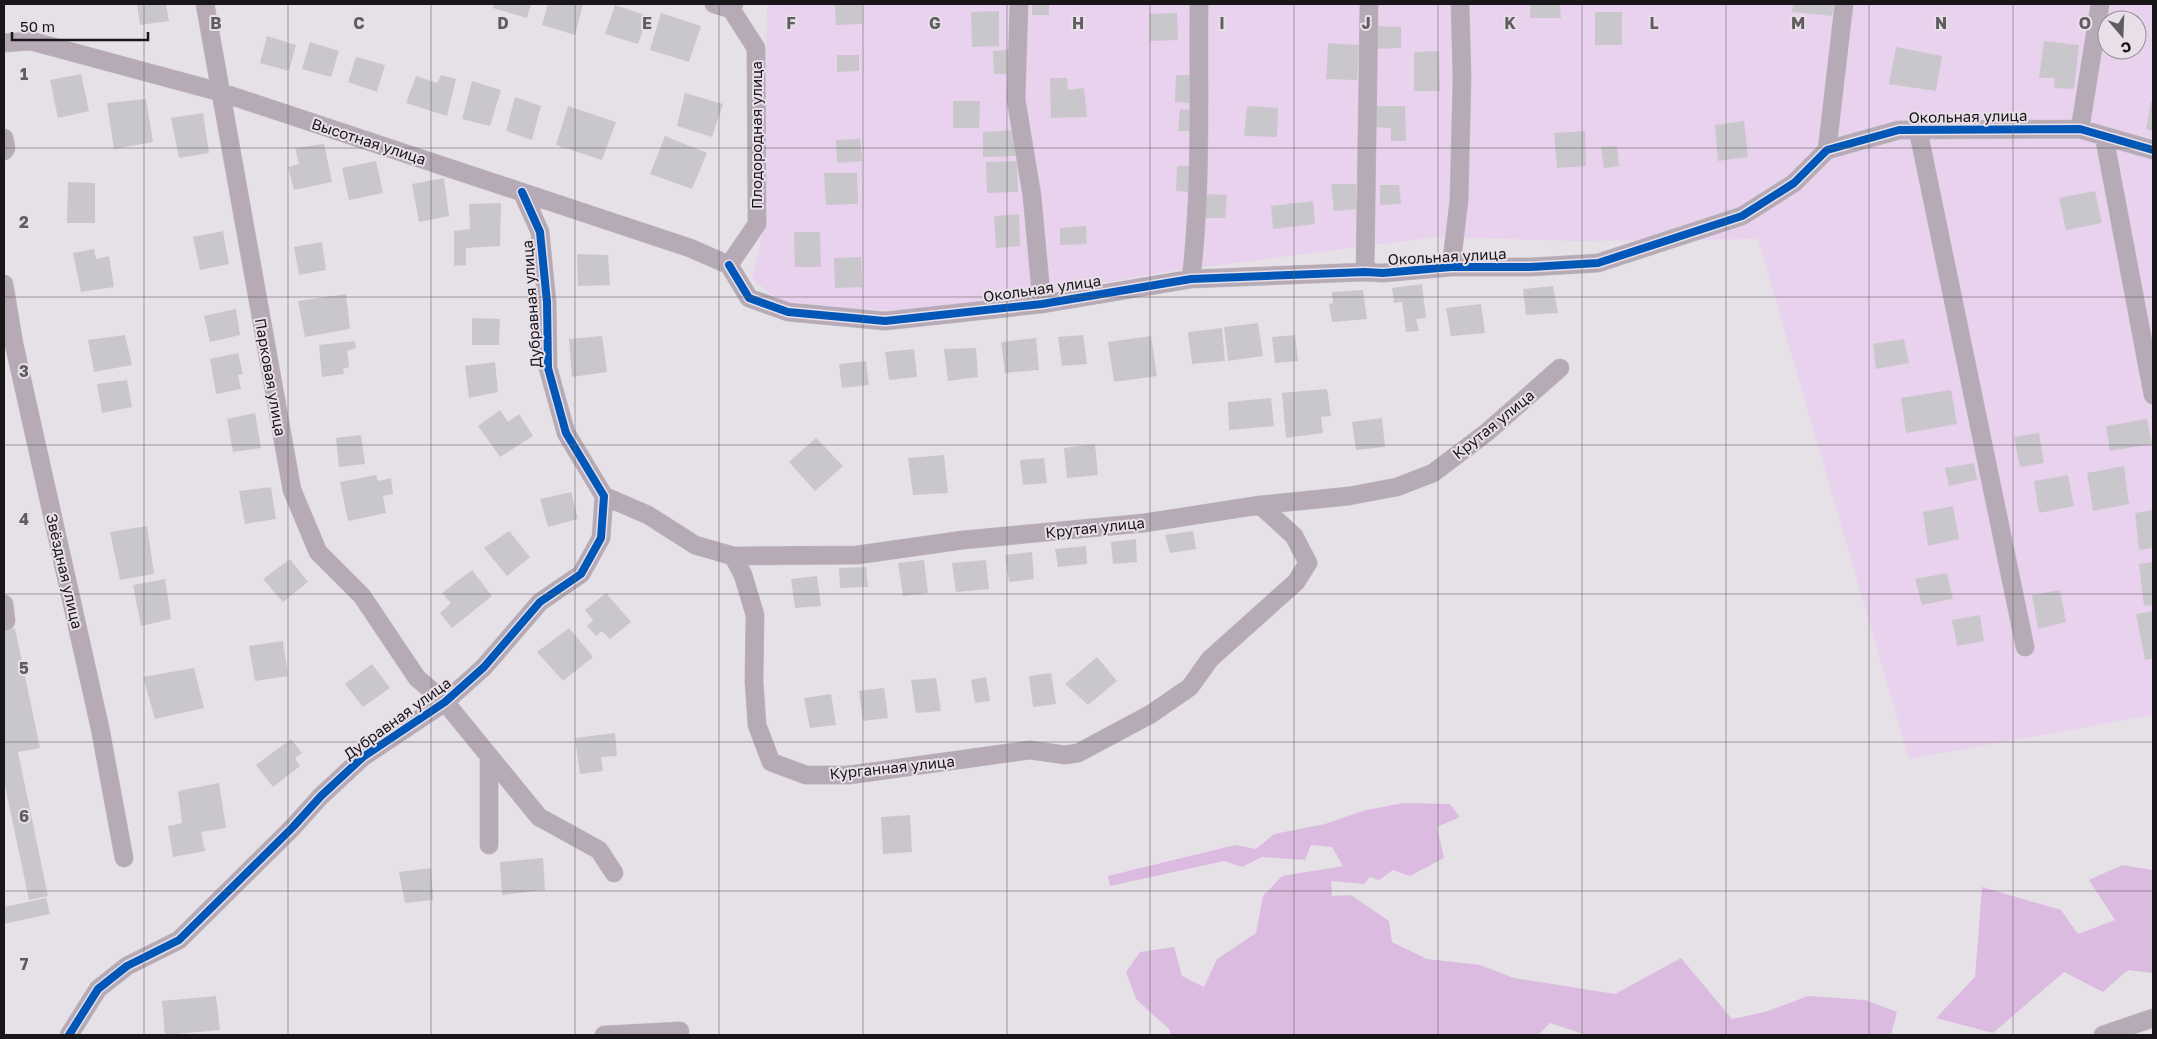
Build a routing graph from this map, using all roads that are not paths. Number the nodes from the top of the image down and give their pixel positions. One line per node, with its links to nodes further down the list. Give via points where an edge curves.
1 (205, 4): 10 (street, Парковая улица)
2 (1019, 4): 24 (street, via 1016,99 1032,196)
3 (1198, 4): 22 (street, via 1200,143 1197,232)
4 (1369, 4): 21 (street)
5 (1460, 4): 20 (street, via 1459,200)
6 (1844, 4): 15 (street)
7 (2100, 4): 11 (street)
8 (726, 5): 19 (street, Плодородная улица, via 756,48 756,224)
9 (4, 43): 10 (street, Высотная улица, via 31,41)
10 (220, 92): 18 (street, Высотная улица); 33 (street, Парковая улица, via 292,490 318,552 362,596 417,678)
11 (2080, 129): 12 (street, Окольная улица); 13 (street, Окольная улица)
12 (1918, 130): 15 (street, Окольная улица, via 1898,130); 32 (street)
13 (2104, 136): 16 (street, Окольная улица); 26 (street)
14 (4, 138): 17 (street)
15 (1827, 150): 20 (street, Окольная улица, via 1794,183 1742,216 1598,263)
16 (2153, 150)
17 (4, 152)
18 (522, 192): 19 (street, Высотная улица, via 690,248); 27 (street, Дубравная улица, via 540,232 547,302 548,368 566,433)
19 (728, 265): 24 (street, Окольная улица, via 749,298 788,312 885,320)
20 (1451, 267): 21 (street, Окольная улица)
21 (1365, 272): 22 (street, Окольная улица)
22 (1191, 279): 24 (street, Окольная улица)
23 (4, 284): 36 (street, Звёздная улица, via 16,353 100,728)
24 (1042, 304)
25 (1560, 368): 28 (street, Крутая улица, via 1433,473 1397,487 1349,496)
26 (2153, 395)
27 (604, 496): 29 (street, Крутая улица, via 648,515 695,545); 33 (street, Дубравная улица, via 601,538 580,574 540,602 484,667)
28 (1260, 505): 29 (street, Крутая улица, via 1144,523 963,540 857,555); 29 (street, Курганная улица, via 1294,536 1308,564 1296,582 1210,660 1190,687 1151,714 1078,753 1065,755 1030,750 849,775 806,775 771,762 757,725 755,615 743,575)
29 (733, 556)
30 (4, 604): 31 (street)
31 (4, 622)
32 (2025, 647)
33 (445, 702): 34 (street, Парковая улица); 40 (street, Дубравная улица, via 363,757 179,940 127,966 98,989)
34 (490, 756): 35 (street); 37 (street, Парковая улица, via 539,818 599,850)
35 (489, 844)
36 (124, 858)
37 (614, 873)
38 (2153, 1018): 42 (street)
39 (680, 1031): 41 (street)
40 (69, 1035)
41 (604, 1035)
42 (2103, 1035)

